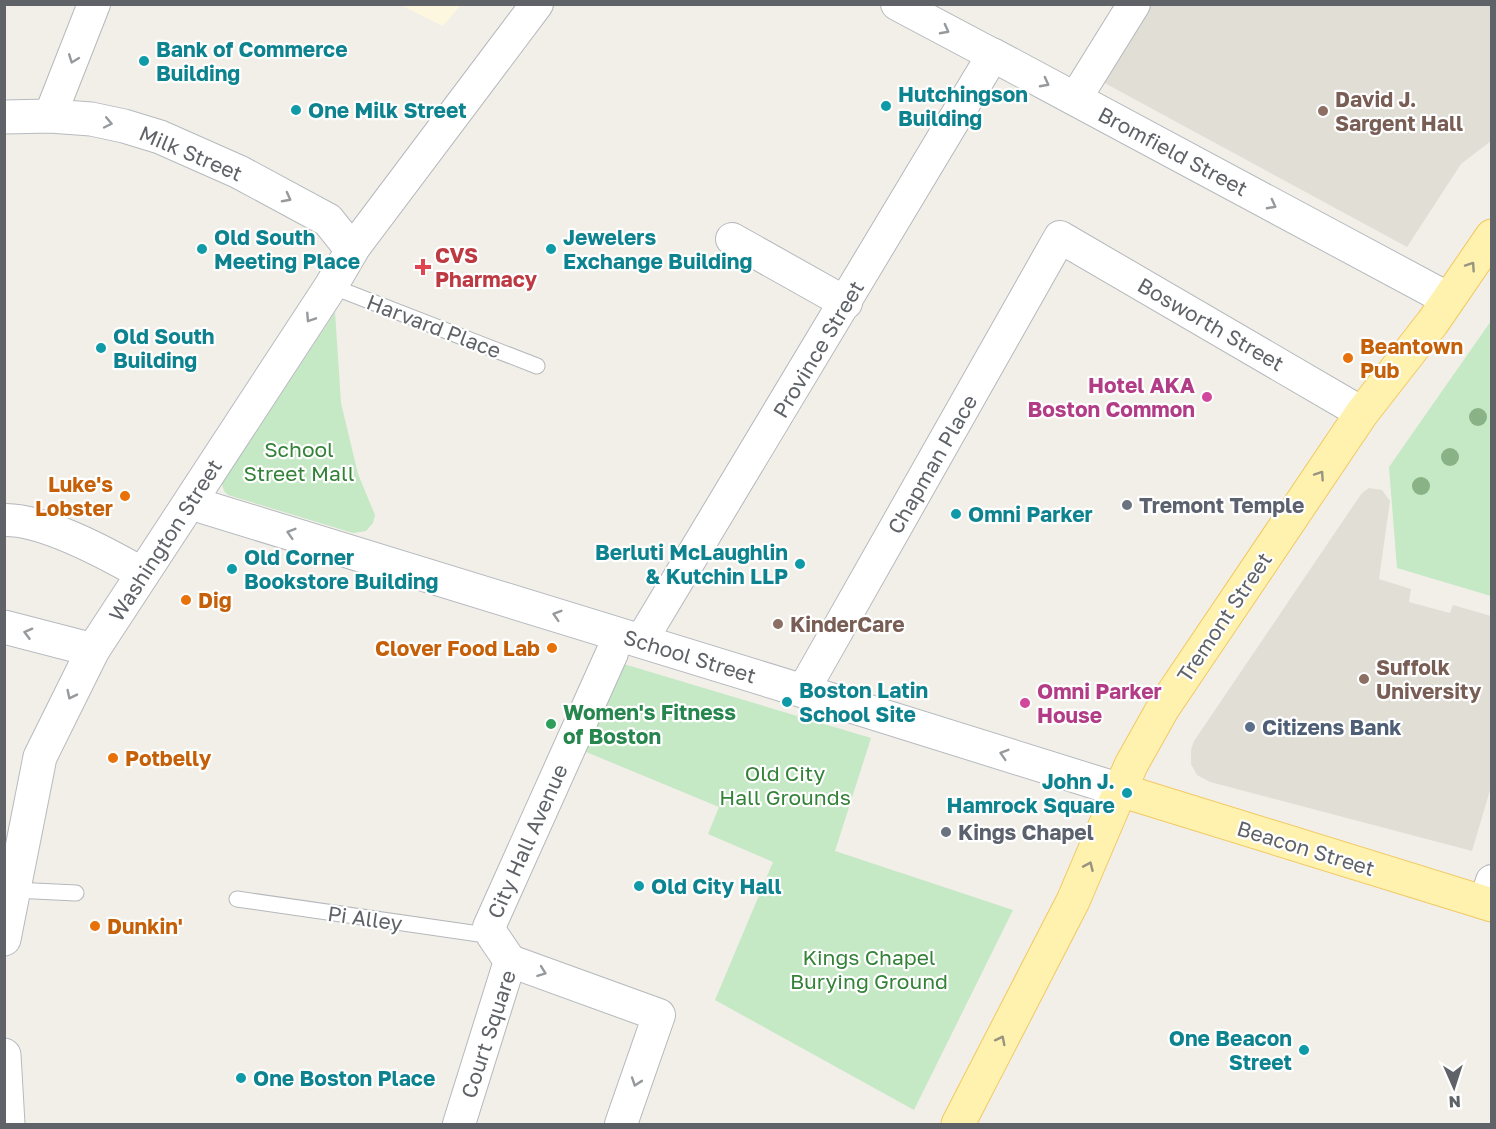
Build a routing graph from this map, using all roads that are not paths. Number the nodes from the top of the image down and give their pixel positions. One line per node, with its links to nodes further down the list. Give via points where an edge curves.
1 (94, 4): 7 (street, one-way to 7)
2 (537, 4): 12 (street, Washington Street)
3 (897, 4): 5 (street, Bromfield Street, one-way to 5)
4 (1134, 4): 6 (street)
5 (993, 56): 6 (main road, Bromfield Street, one-way to 6); 15 (street, Province Street)
6 (1075, 99): 14 (main road, Bromfield Street, one-way to 14)
7 (50, 116): 8 (main road, Milk Street); 12 (main road, Milk Street, one-way to 12, via 124,126 197,152 328,220)
8 (4, 117)
9 (1491, 236): 14 (main road, Tremont Street, one-way to 9)
10 (1060, 237): 17 (street, Bosworth Street); 24 (street, Chapman Place)
11 (732, 239): 15 (street)
12 (352, 250): 13 (main road, Washington Street)
13 (331, 286): 16 (lane, Harvard Place); 18 (main road, Washington Street, one-way to 18)
14 (1448, 299): 17 (main road, Tremont Street)
15 (846, 303): 22 (street, Province Street)
16 (537, 366)
17 (1362, 413): 25 (main road, Tremont Street, one-way to 17, via 1163,708)
18 (190, 503): 20 (main road, Washington Street); 22 (main road, School Street, one-way to 18)
19 (4, 520): 20 (street, via 36,524 110,555)
20 (143, 574): 23 (main road, Washington Street)
21 (4, 627): 23 (main road, one-way to 21)
22 (627, 647): 24 (main road, School Street); 31 (street, City Hall Avenue, via 489,927)
23 (93, 650): 26 (main road, Washington Street, one-way to 26, via 39,758)
24 (803, 690): 25 (main road, School Street, one-way to 24)
25 (1120, 790): 28 (main road, Beacon Street); 36 (main road, Tremont Street, one-way to 25, via 1073,902)
26 (14, 890): 27 (lane); 30 (main road, Washington Street)
27 (76, 893)
28 (1489, 897)
29 (237, 899): 31 (lane, Pi Alley)
30 (4, 939)
31 (501, 948): 34 (street, Court Square); 35 (street, Court Square, one-way to 35, via 659,1015)
32 (4, 1055): 33 (main road)
33 (8, 1125)
34 (459, 1125)
35 (621, 1125)
36 (958, 1125)

